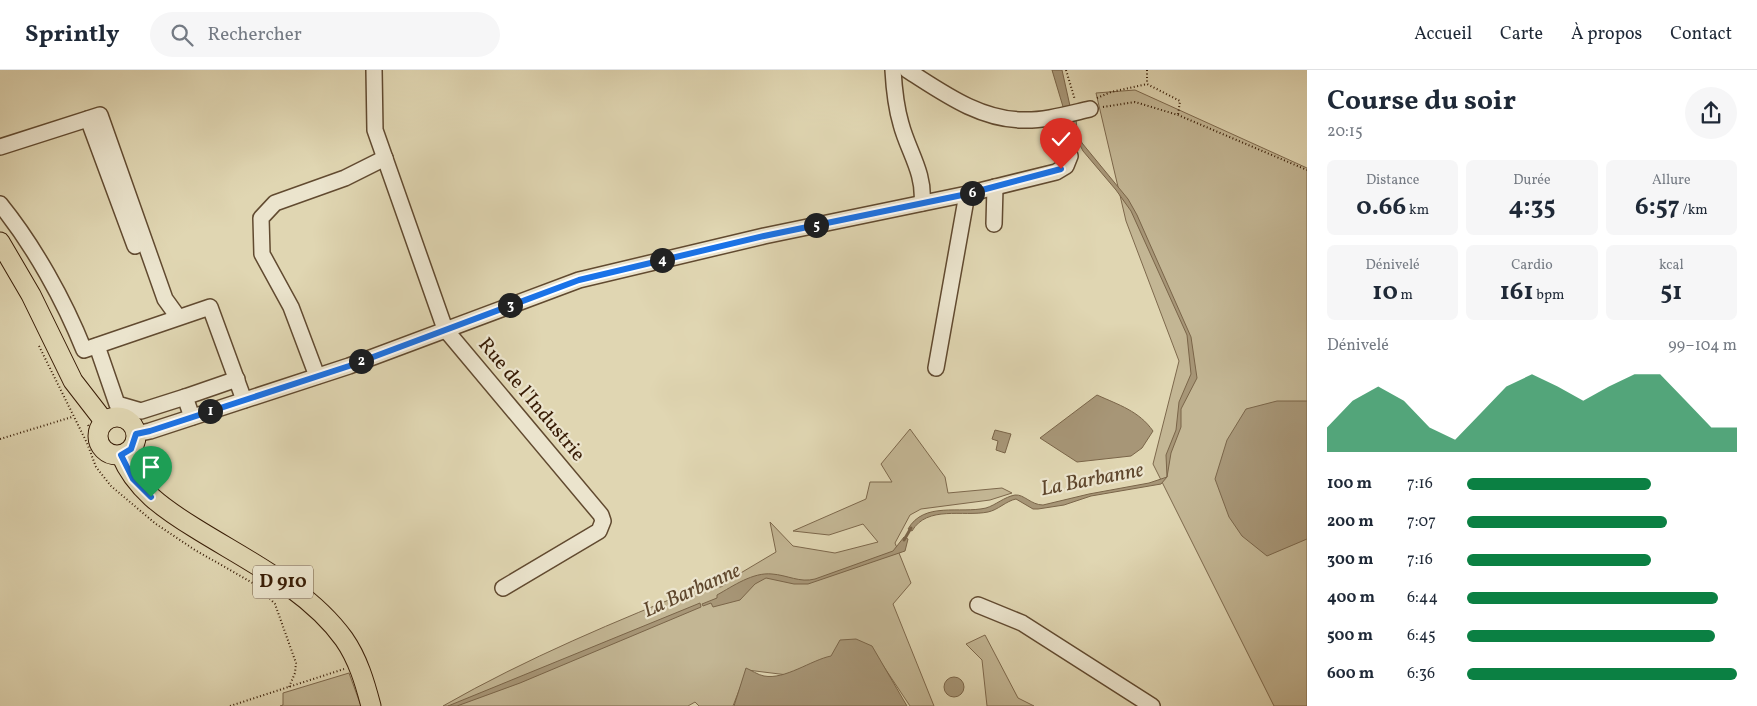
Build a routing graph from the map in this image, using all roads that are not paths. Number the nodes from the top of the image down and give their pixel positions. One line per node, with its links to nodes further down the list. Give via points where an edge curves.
1 (374, 70): 7 (street, Rue de l'Industrie, via 375,130)
2 (893, 70): 10 (street, via 901,126 924,188)
3 (907, 70): 5 (street, via 971,108 1022,120)
4 (1090, 110): 5 (street)
5 (1056, 116): 8 (street, via 1070,156 1066,166 1056,172)
6 (0, 147): 14 (street, via 88,119)
7 (385, 158): 15 (street, Rue de l'Industrie); 18 (street, via 345,178 275,202 261,218 262,254 291,307)
8 (995, 187): 9 (street); 12 (street)
9 (967, 194): 10 (street); 17 (street)
10 (922, 203): 15 (street, via 579,280)
11 (0, 204): 16 (street, via 68,311 84,350)
12 (994, 224)
13 (0, 242): 23 (main road, via 31,295 73,381)
14 (171, 320): 16 (street); 19 (street, via 210,307)
15 (445, 329): 18 (street); 26 (street, Rue de l'Industrie, via 601,515 599,531)
16 (97, 346): 20 (street, via 118,404 141,411)
17 (936, 368)
18 (317, 376): 21 (street)
19 (237, 379): 20 (street); 21 (street)
20 (185, 398): 22 (street)
21 (244, 400): 22 (street)
22 (192, 417): 24 (street)
23 (104, 421): 24 (main road, via 121,416 131,422); 25 (main road, via 97,432 99,445 108,453)
24 (136, 434): 25 (main road, via 131,449)
25 (121, 455): 28 (main road, D 910, via 133,479 157,502 285,584 312,606 344,640 358,664)
26 (503, 588)
27 (978, 605): 29 (street, via 1022,623)
28 (371, 706)
29 (1152, 706)

